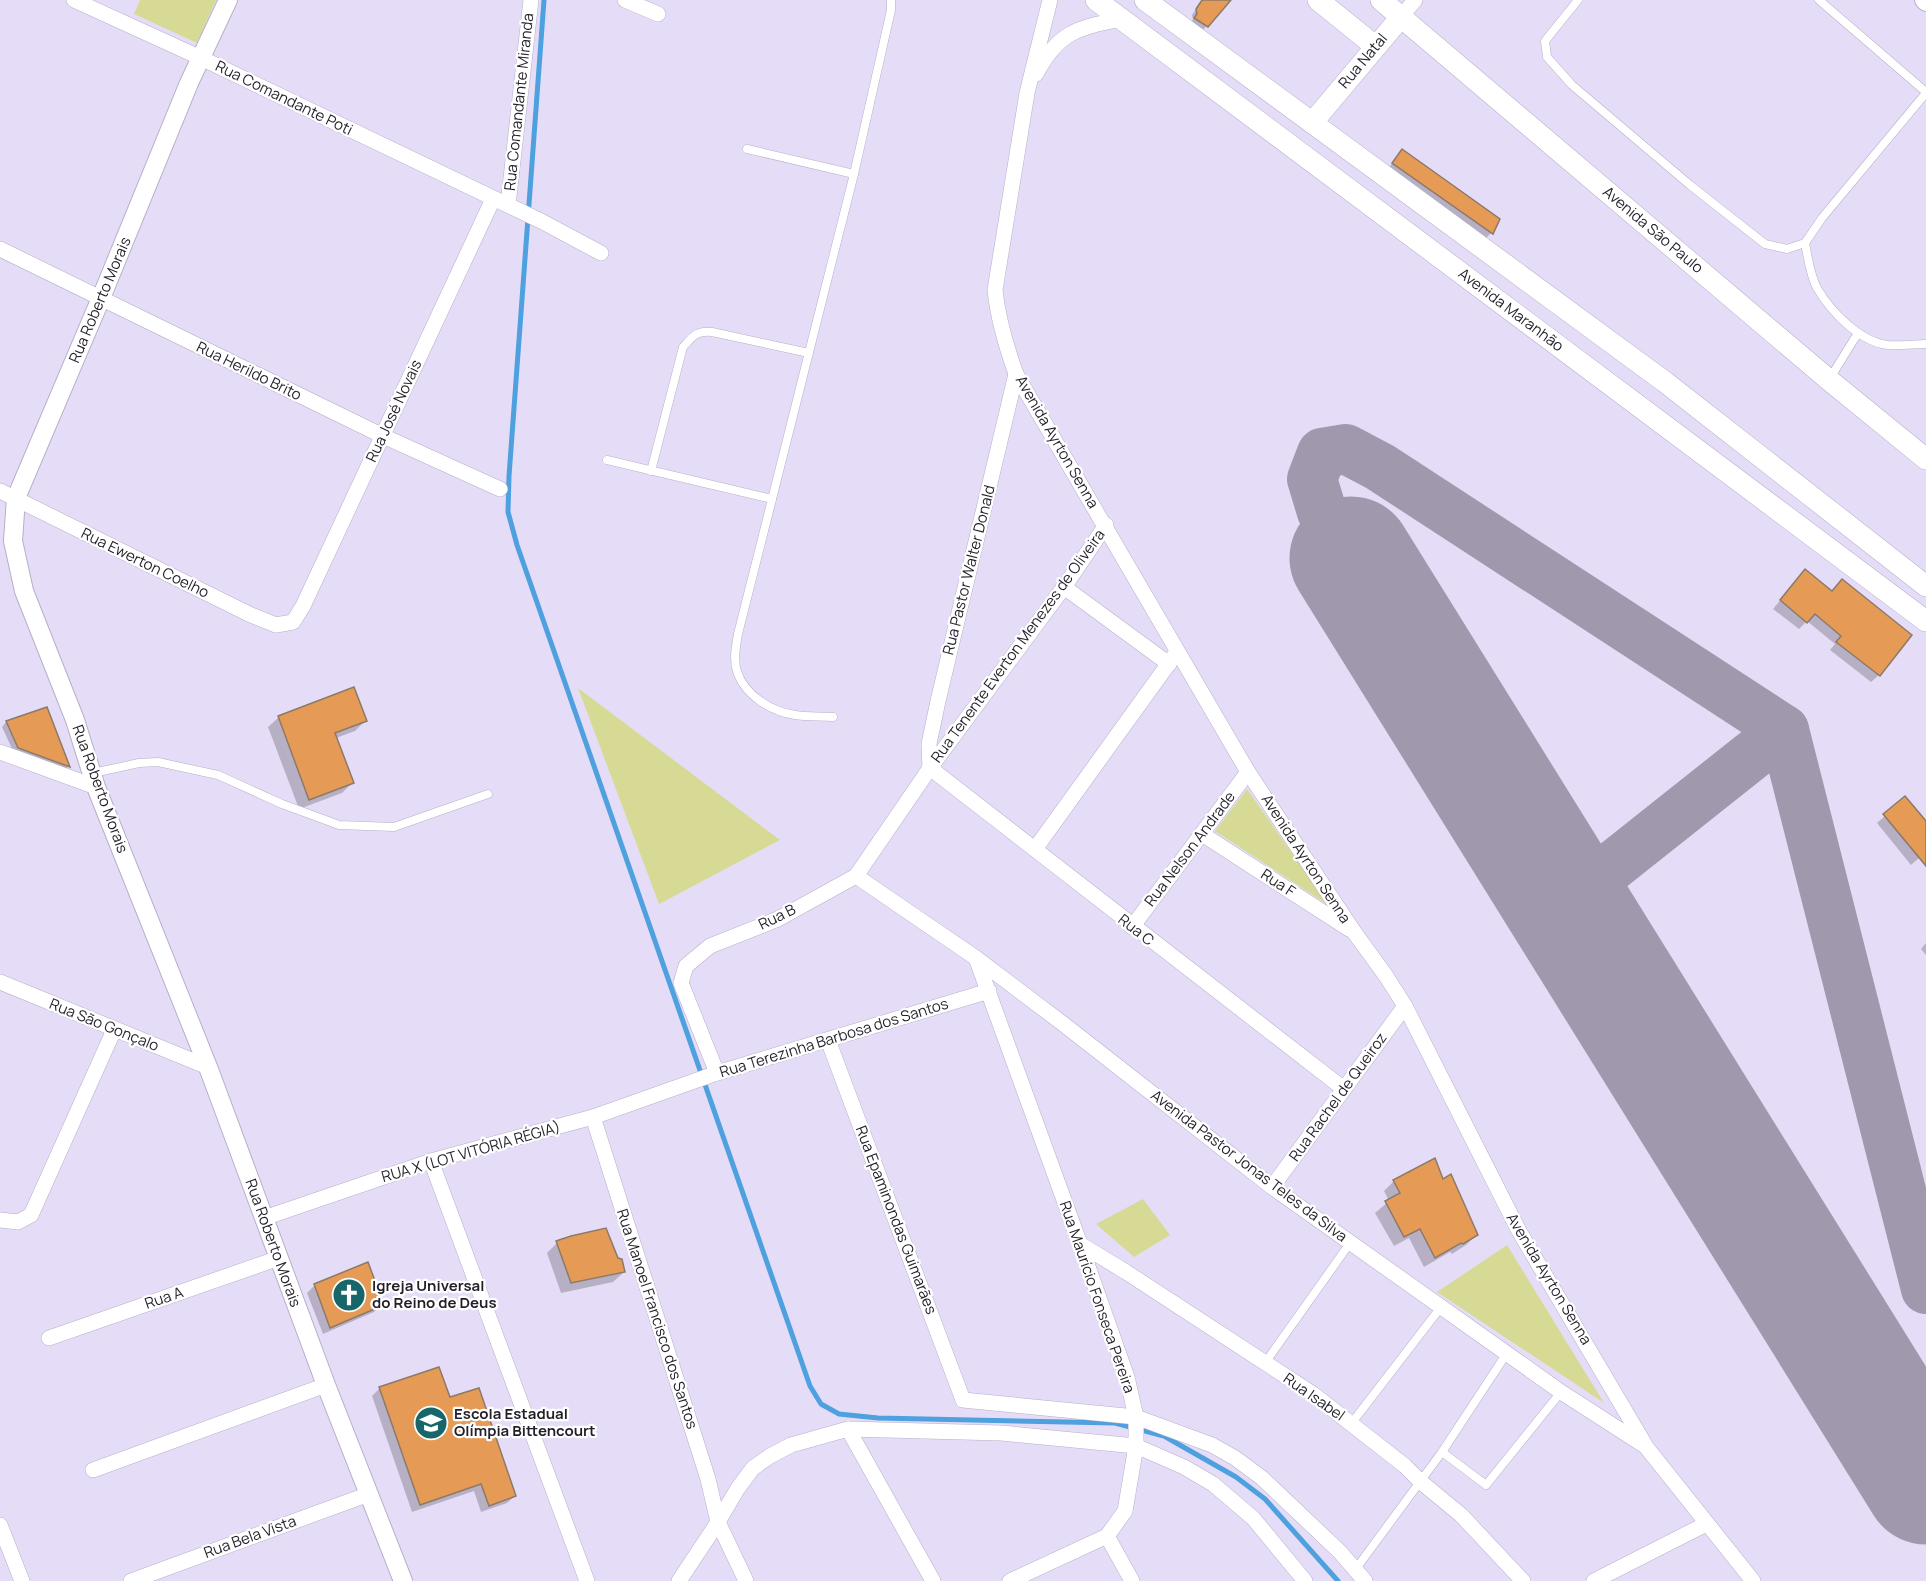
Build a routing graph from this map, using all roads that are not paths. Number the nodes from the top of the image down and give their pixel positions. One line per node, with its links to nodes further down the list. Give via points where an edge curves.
1 (74, 0): 20 (street, Rua Comandante Poti)
2 (228, 0): 20 (street, Rua Roberto Morais)
3 (531, 0): 27 (street, Rua Comandante Miranda)
4 (626, 0): 16 (street)
5 (891, 0): 15 (lane)
6 (896, 0): 15 (lane)
7 (1050, 0): 21 (street, Avenida Ayrton Senna)
8 (1096, 0): 18 (main road, Avenida Maranhão)
9 (1145, 0): 23 (main road)
10 (1318, 0): 19 (main road)
11 (1381, 0): 17 (main road, Avenida São Paulo)
12 (1414, 0): 17 (street, Rua Natal)
13 (1578, 0): 28 (lane, via 1545,41 1546,57 1572,85 1765,244 1787,249)
14 (1819, 0): 22 (lane)
15 (891, 10): 25 (lane)
16 (658, 14)
17 (1401, 16): 19 (main road, Rua Natal); 38 (main road, Avenida São Paulo)
18 (1121, 19): 21 (street, Avenida Ayrton Senna, via 1066,35 1043,61); 37 (main road, Avenida Maranhão)
19 (1375, 46): 23 (main road, Rua Natal)
20 (201, 58): 26 (street, Rua Comandante Poti); 31 (street, Rua Roberto Morais)
21 (1026, 93): 36 (street, Avenida Ayrton Senna, via 995,290 1003,335)
22 (1926, 93): 28 (lane)
23 (1312, 123): 34 (main road)
24 (747, 148): 25 (lane)
25 (854, 174): 35 (lane)
26 (493, 199): 27 (street, Rua Comandante Poti); 39 (street, Rua José Novais)
27 (508, 205): 30 (street)
28 (1805, 243): 32 (lane, via 1816,287 1839,319)
29 (0, 249): 31 (street, Rua Herildo Brito)
30 (601, 253)
31 (101, 298): 39 (street, Rua Herildo Brito); 44 (street, Rua Roberto Morais)
32 (1858, 333): 33 (lane, via 1886,345); 38 (lane)
33 (1926, 344)
34 (1624, 351): 37 (main road); 47 (main road)
35 (809, 353): 42 (lane, via 712,332 694,335 683,346); 45 (lane)
36 (1017, 374): 46 (street, Avenida Ayrton Senna); 54 (street, Rua Pastor Walter Donald, via 938,701 929,744)
37 (1604, 379): 49 (main road, Avenida Maranhão)
38 (1830, 380): 41 (main road, Avenida São Paulo)
39 (383, 436): 43 (street, Rua Herildo Brito); 50 (street, Rua José Novais)
40 (607, 459): 42 (lane)
41 (1926, 459)
42 (651, 471): 45 (lane)
43 (500, 489)
44 (8, 495): 50 (street, Rua Ewerton Coelho, via 251,615 276,624); 56 (street, Rua Roberto Morais, via 17,568 24,591)
45 (772, 498): 52 (lane, via 738,634 736,669 752,694 779,711)
46 (1106, 525): 48 (street, Rua Tenente Everton Menezes de Oliveira); 51 (street, Avenida Ayrton Senna)
47 (1926, 586)
48 (1064, 587): 51 (street); 54 (street, Rua Tenente Everton Menezes de Oliveira)
49 (1926, 621)
50 (293, 622)
51 (1173, 658): 55 (street, Avenida Ayrton Senna); 59 (street)
52 (833, 717)
53 (0, 752): 56 (street)
54 (930, 768): 59 (street, Rua C); 60 (street, Rua B)
55 (1248, 772): 58 (street, Rua Nelson Andrade); 62 (street, Avenida Ayrton Senna)
56 (95, 780): 57 (lane, via 139,763 158,762 218,775 339,825 394,827); 69 (street, Rua Roberto Morais)
57 (488, 794)
58 (1202, 834): 61 (street, Rua Nelson Andrade); 62 (street, Rua F)
59 (1035, 849): 61 (street, Rua C)
60 (856, 876): 63 (street, Avenida Pastor Jonas Teles da Silva); 70 (street, Rua B, via 778,919 710,946 686,966 681,983)
61 (1132, 927): 72 (street, Rua C)
62 (1354, 932): 66 (street, Avenida Ayrton Senna)
63 (976, 958): 65 (street, Rua Maurício Fonseca Pereira); 75 (street, Avenida Pastor Jonas Teles da Silva)
64 (0, 982): 67 (street, Rua São Gonçalo)
65 (989, 992): 68 (street, Rua Terezinha Barbosa dos Santos); 79 (street, Rua Maurício Fonseca Pereira)
66 (1405, 1006): 72 (street, Rua Rachel de Queiroz); 91 (street, Avenida Ayrton Senna, via 1519,1231)
67 (114, 1030): 69 (street, Rua São Gonçalo); 77 (street, via 31,1215 18,1222)
68 (828, 1041): 70 (street, Rua Terezinha Barbosa dos Santos); 87 (street, Rua Epaminondas Guimarães, via 963,1400)
69 (208, 1067): 76 (street, Rua Roberto Morais)
70 (717, 1073): 71 (street, Rua Terezinha Barbosa dos Santos)
71 (679, 1086): 73 (street, RUA X (LOT VITÓRIA RÉGIA))
72 (1344, 1089): 75 (street, Rua Rachel de Queiroz)
73 (593, 1117): 74 (street, RUA X (LOT VITÓRIA RÉGIA)); 96 (street, Rua Manoel Francisco dos Santos)
74 (430, 1161): 76 (street, RUA X (LOT VITÓRIA RÉGIA)); 104 (street)
75 (1272, 1187): 78 (street, Avenida Pastor Jonas Teles da Silva)
76 (264, 1218): 80 (street, Rua Roberto Morais)
77 (0, 1220)
78 (1350, 1243): 81 (street, Avenida Pastor Jonas Teles da Silva); 84 (lane)
79 (1080, 1244): 84 (street, Rua Isabel); 87 (street, Rua Maurício Fonseca Pereira)
80 (279, 1258): 82 (street, Rua A); 85 (street, Rua Roberto Morais)
81 (1441, 1307): 83 (street, Avenida Pastor Jonas Teles da Silva); 88 (lane)
82 (49, 1338)
83 (1507, 1353): 86 (street, Avenida Pastor Jonas Teles da Silva); 92 (lane)
84 (1265, 1364): 88 (street, Rua Isabel)
85 (326, 1385): 93 (street); 95 (street, Rua Roberto Morais)
86 (1562, 1392): 91 (street, Avenida Pastor Jonas Teles da Silva); 92 (lane, via 1486,1485)
87 (1136, 1417): 90 (street, Rua Maurício Fonseca Pereira); 100 (street, via 1212,1444 1235,1458 1286,1498)
88 (1351, 1424): 94 (street, Rua Isabel)
89 (848, 1430): 90 (street, via 1001,1433); 96 (street, via 790,1445 753,1468); 107 (street)
90 (1136, 1446): 99 (street, Rua Maurício Fonseca Pereira, via 1125,1510); 110 (street, via 1213,1484 1253,1518)
91 (1647, 1448): 97 (street, Avenida Ayrton Senna)
92 (1442, 1452): 94 (lane)
93 (93, 1470)
94 (1421, 1482): 100 (lane); 111 (street, Rua Isabel, via 1461,1515)
95 (369, 1494): 102 (street, Rua Bela Vista); 103 (street, Rua Roberto Morais)
96 (718, 1522): 105 (street); 106 (street, Rua Manoel Francisco dos Santos)
97 (1706, 1524): 112 (street); 113 (street, Avenida Ayrton Senna)
98 (0, 1525): 101 (street)
99 (1107, 1536): 108 (street); 109 (street)
100 (1360, 1575)
101 (22, 1581)
102 (131, 1581)
103 (403, 1581)
104 (587, 1581)
105 (679, 1581)
106 (746, 1581)
107 (933, 1581)
108 (1010, 1581)
109 (1132, 1581)
110 (1305, 1581)
111 (1523, 1581)
112 (1594, 1581)
113 (1753, 1581)

